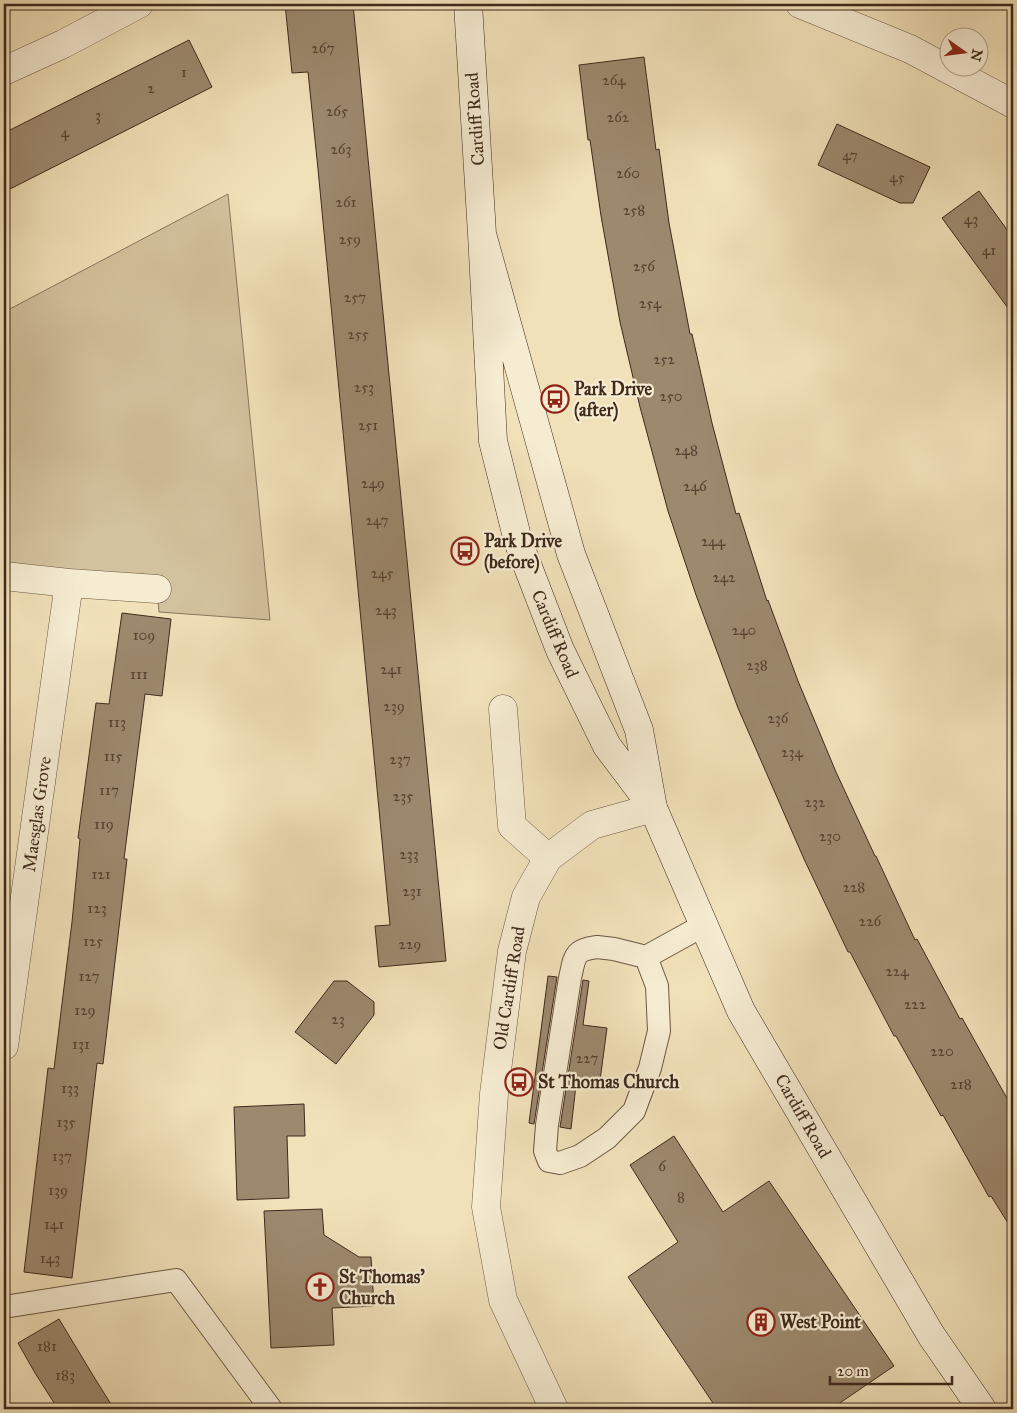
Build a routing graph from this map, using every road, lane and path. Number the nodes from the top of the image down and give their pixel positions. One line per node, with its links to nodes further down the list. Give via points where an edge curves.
1 (139, 4): 4 (main road)
2 (468, 4): 6 (main road, Cardiff Road)
3 (803, 4): 5 (main road, via 910,49)
4 (4, 71)
5 (1013, 104)
6 (482, 234): 11 (main road, Cardiff Road, via 571,554 639,730); 11 (main road, Cardiff Road, via 493,441 518,541 560,650 607,746)
7 (4, 576): 8 (main road)
8 (69, 583): 9 (main road); 15 (main road, Maesglas Grove)
9 (157, 589)
10 (503, 709): 12 (main road, via 512,826)
11 (653, 808): 12 (main road, Old Cardiff Road, via 592,825); 13 (main road, Cardiff Road)
12 (548, 858): 18 (main road, Old Cardiff Road, via 526,897 512,951 494,1094 486,1207 503,1300)
13 (704, 925): 14 (lane); 19 (main road, Cardiff Road, via 741,1011 931,1335)
14 (646, 957): 14 (lane, via 656,986 659,1031 634,1111 607,1138 580,1156 560,1163 550,1161 545,1151 547,1125 575,956 583,949 597,947)
15 (4, 1046)
16 (4, 1307): 17 (lane, via 176,1280)
17 (271, 1409)
18 (554, 1409)
19 (982, 1409)

